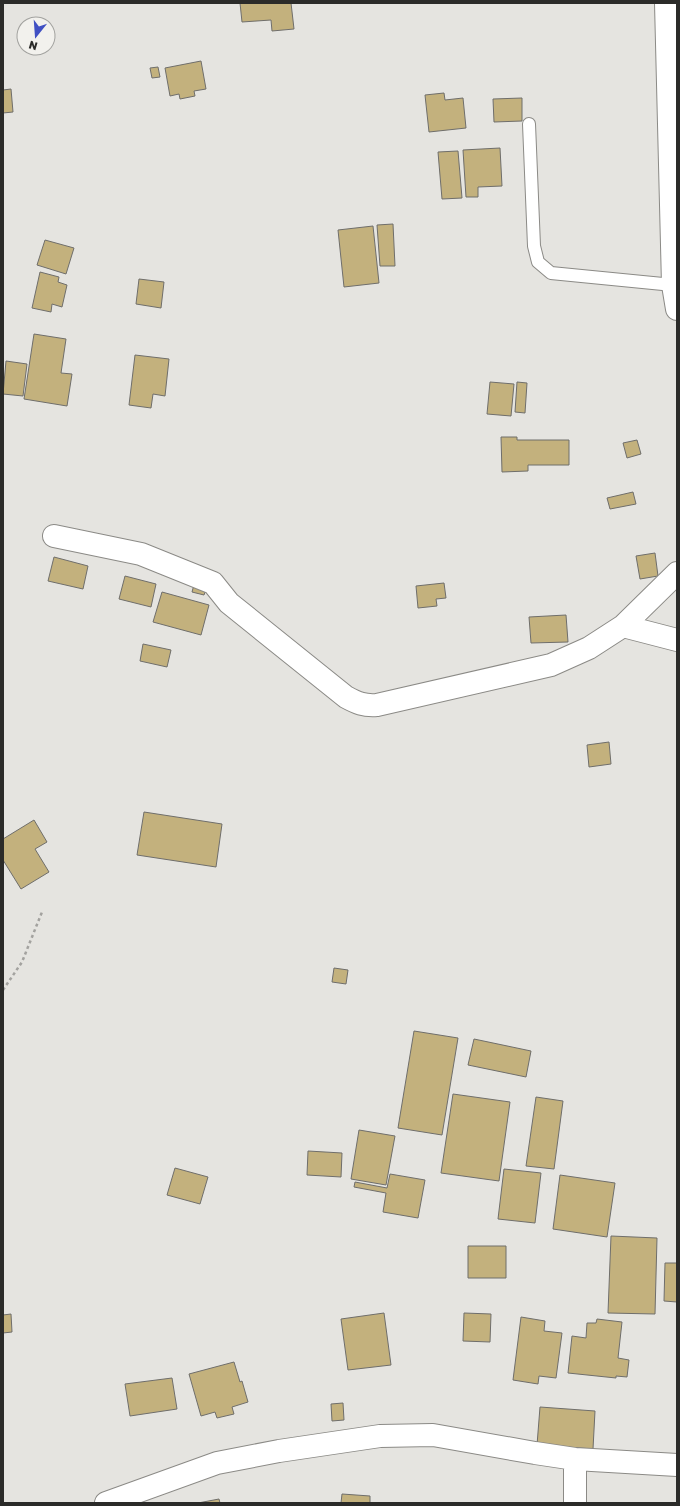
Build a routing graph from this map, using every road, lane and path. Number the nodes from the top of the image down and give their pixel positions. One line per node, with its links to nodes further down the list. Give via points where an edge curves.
1 (666, 3): 3 (street)
2 (529, 124): 3 (lane, via 534,246 538,262 551,272)
3 (673, 285): 4 (street)
4 (677, 309)
5 (54, 536): 7 (street, via 141,554 213,583 229,603 339,692 358,704 367,706 551,665 589,648)
6 (677, 573): 7 (street)
7 (623, 626): 8 (street)
8 (677, 640)
9 (42, 912): 10 (path, via 22,962)
10 (3, 990)
11 (575, 1459): 12 (street); 13 (street, via 433,1435 380,1436 217,1463); 14 (street)
12 (677, 1466)
13 (106, 1503)
14 (575, 1503)

